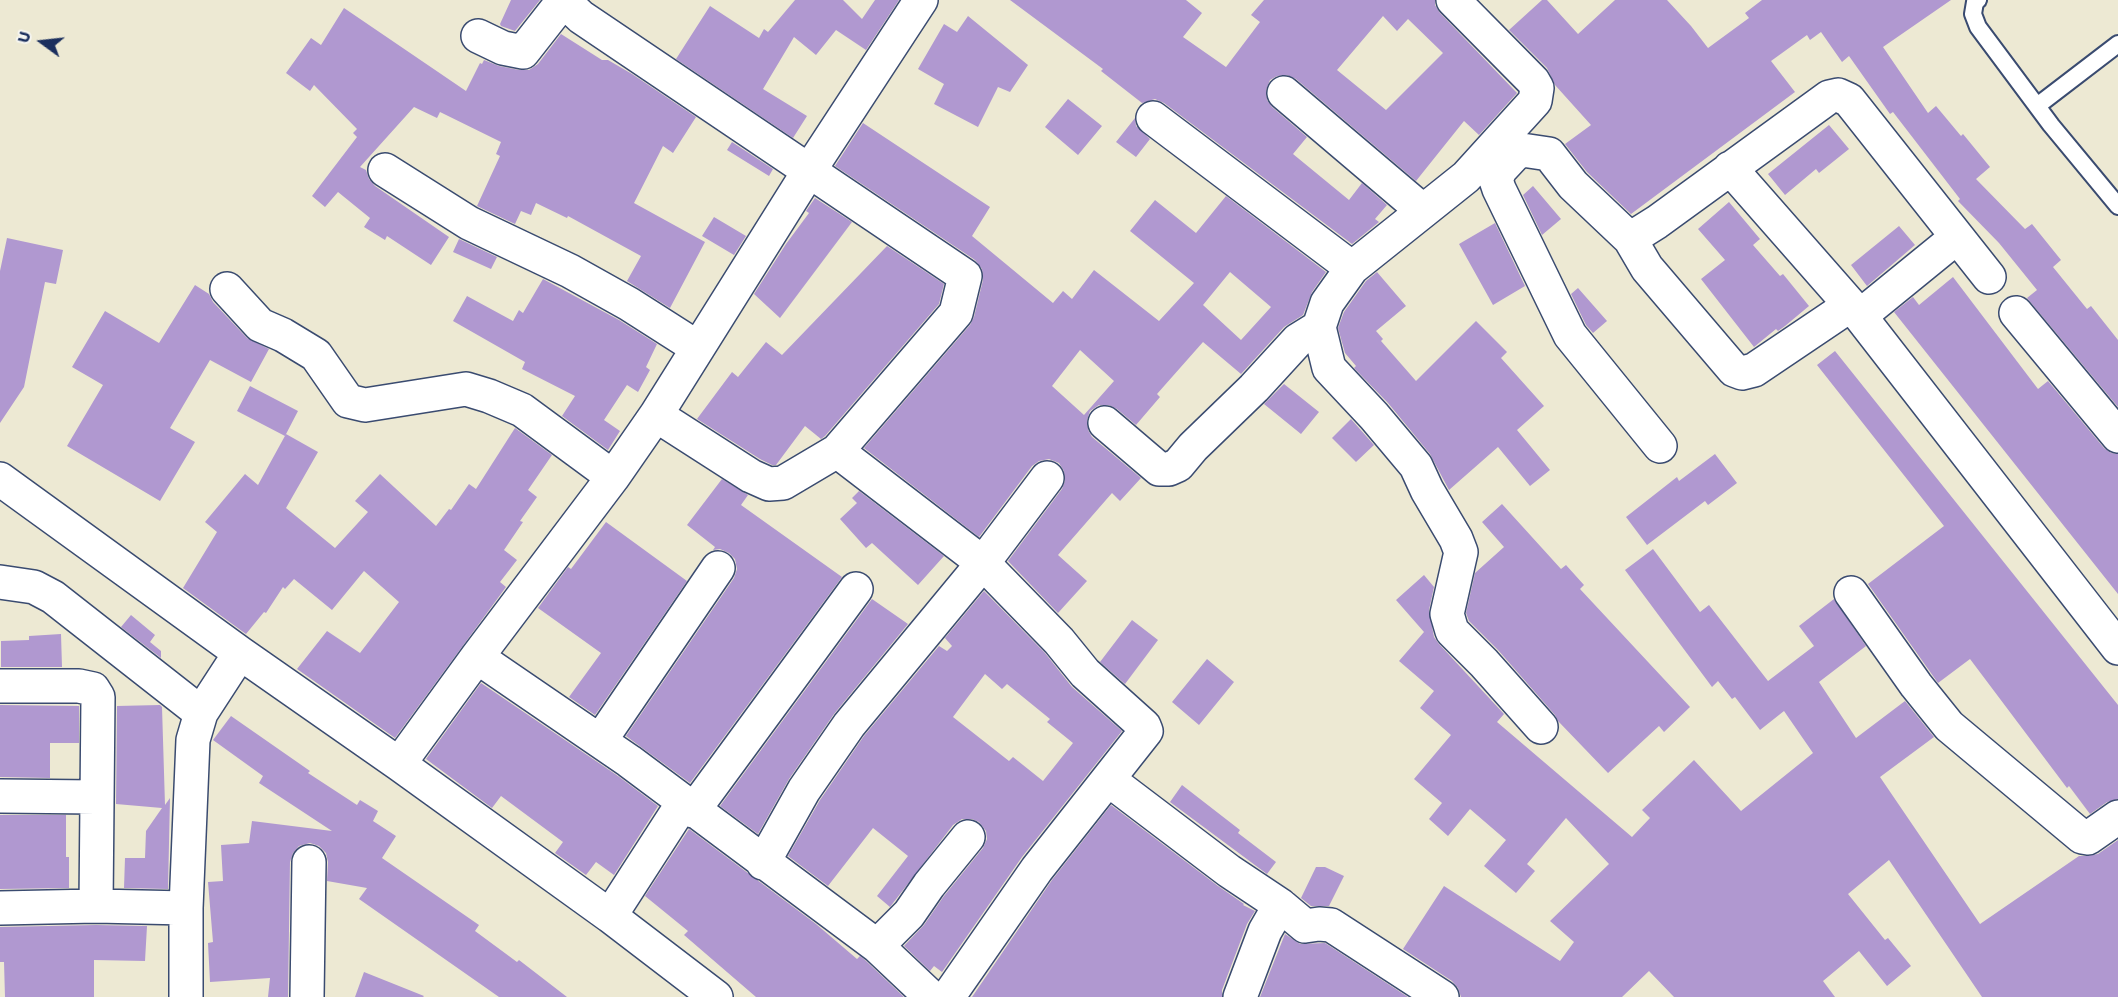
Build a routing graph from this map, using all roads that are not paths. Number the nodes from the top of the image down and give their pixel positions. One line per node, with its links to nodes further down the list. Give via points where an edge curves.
1 (563, 0): 5 (street, via 523,52); 12 (street, via 581,17)
2 (921, 0): 12 (street)
3 (1453, 0): 14 (street, via 1537,88 1535,101 1466,177)
4 (1978, 0): 8 (lane, via 1973,14 1978,27)
5 (478, 36)
6 (2118, 44): 8 (lane)
7 (1284, 93): 14 (street)
8 (2037, 106): 13 (lane)
9 (1153, 118): 17 (street)
10 (1730, 168): 15 (street, via 1829,97 1845,97); 16 (street); 20 (street)
11 (385, 170): 23 (street, via 470,223 629,304)
12 (809, 171): 23 (street); 28 (street, via 964,276 956,313)
13 (2117, 201)
14 (1423, 211): 17 (street)
15 (1957, 237): 18 (street); 20 (street)
16 (1630, 239): 20 (street, via 1647,268 1734,370 1742,373 1754,370); 27 (street, via 1573,184 1549,154 1522,150 1500,170 1496,180 1499,189 1570,336)
17 (1352, 268): 22 (street, via 1327,303)
18 (1989, 277)
19 (227, 289): 29 (street, via 260,325 316,355 348,401 365,405 466,389 474,391 522,410)
20 (1854, 311): 37 (street)
21 (2016, 313): 26 (street)
22 (1319, 327): 25 (street, via 1298,340 1178,465 1159,469); 42 (street, via 1329,368 1416,466 1456,539 1461,552 1447,614 1452,631)
23 (698, 348): 24 (street)
24 (656, 415): 28 (street, via 769,484 783,483); 29 (street)
25 (1105, 423)
26 (2118, 436)
27 (1660, 446)
28 (837, 451): 32 (street)
29 (613, 477): 39 (street)
30 (1047, 478): 32 (street)
31 (0, 479): 38 (street)
32 (983, 563): 45 (street, via 1085,673 1144,726 1146,733); 52 (street, via 849,725 804,790)
33 (718, 568): 43 (street)
34 (0, 582): 41 (street, via 34,587 53,597)
35 (856, 589): 48 (street)
36 (1851, 593): 49 (street, via 1949,726 2082,837 2088,838)
37 (2118, 648)
38 (240, 653): 41 (street); 44 (street)
39 (477, 657): 43 (street); 44 (street)
40 (0, 686): 47 (street, via 93,689 98,697)
41 (201, 713): 55 (street, via 193,740)
42 (1541, 727)
43 (600, 741): 48 (street)
44 (399, 764): 57 (street)
45 (1109, 780): 53 (street); 63 (street, via 1037,869)
46 (0, 796): 47 (street)
47 (96, 797): 54 (street)
48 (688, 807): 52 (street); 57 (street)
49 (2118, 817)
50 (968, 837): 58 (street, via 909,914)
51 (309, 862): 60 (street)
52 (763, 863): 58 (street)
53 (1280, 905): 64 (street, via 1264,931); 65 (street, via 1305,926 1331,926)
54 (96, 906): 55 (street); 56 (street)
55 (186, 908): 59 (street)
56 (0, 909)
57 (610, 916): 61 (street)
58 (877, 946): 62 (street)
59 (186, 997)
60 (307, 997)
61 (716, 997)
62 (931, 997)
63 (948, 997)
64 (1240, 997)
65 (1442, 997)

